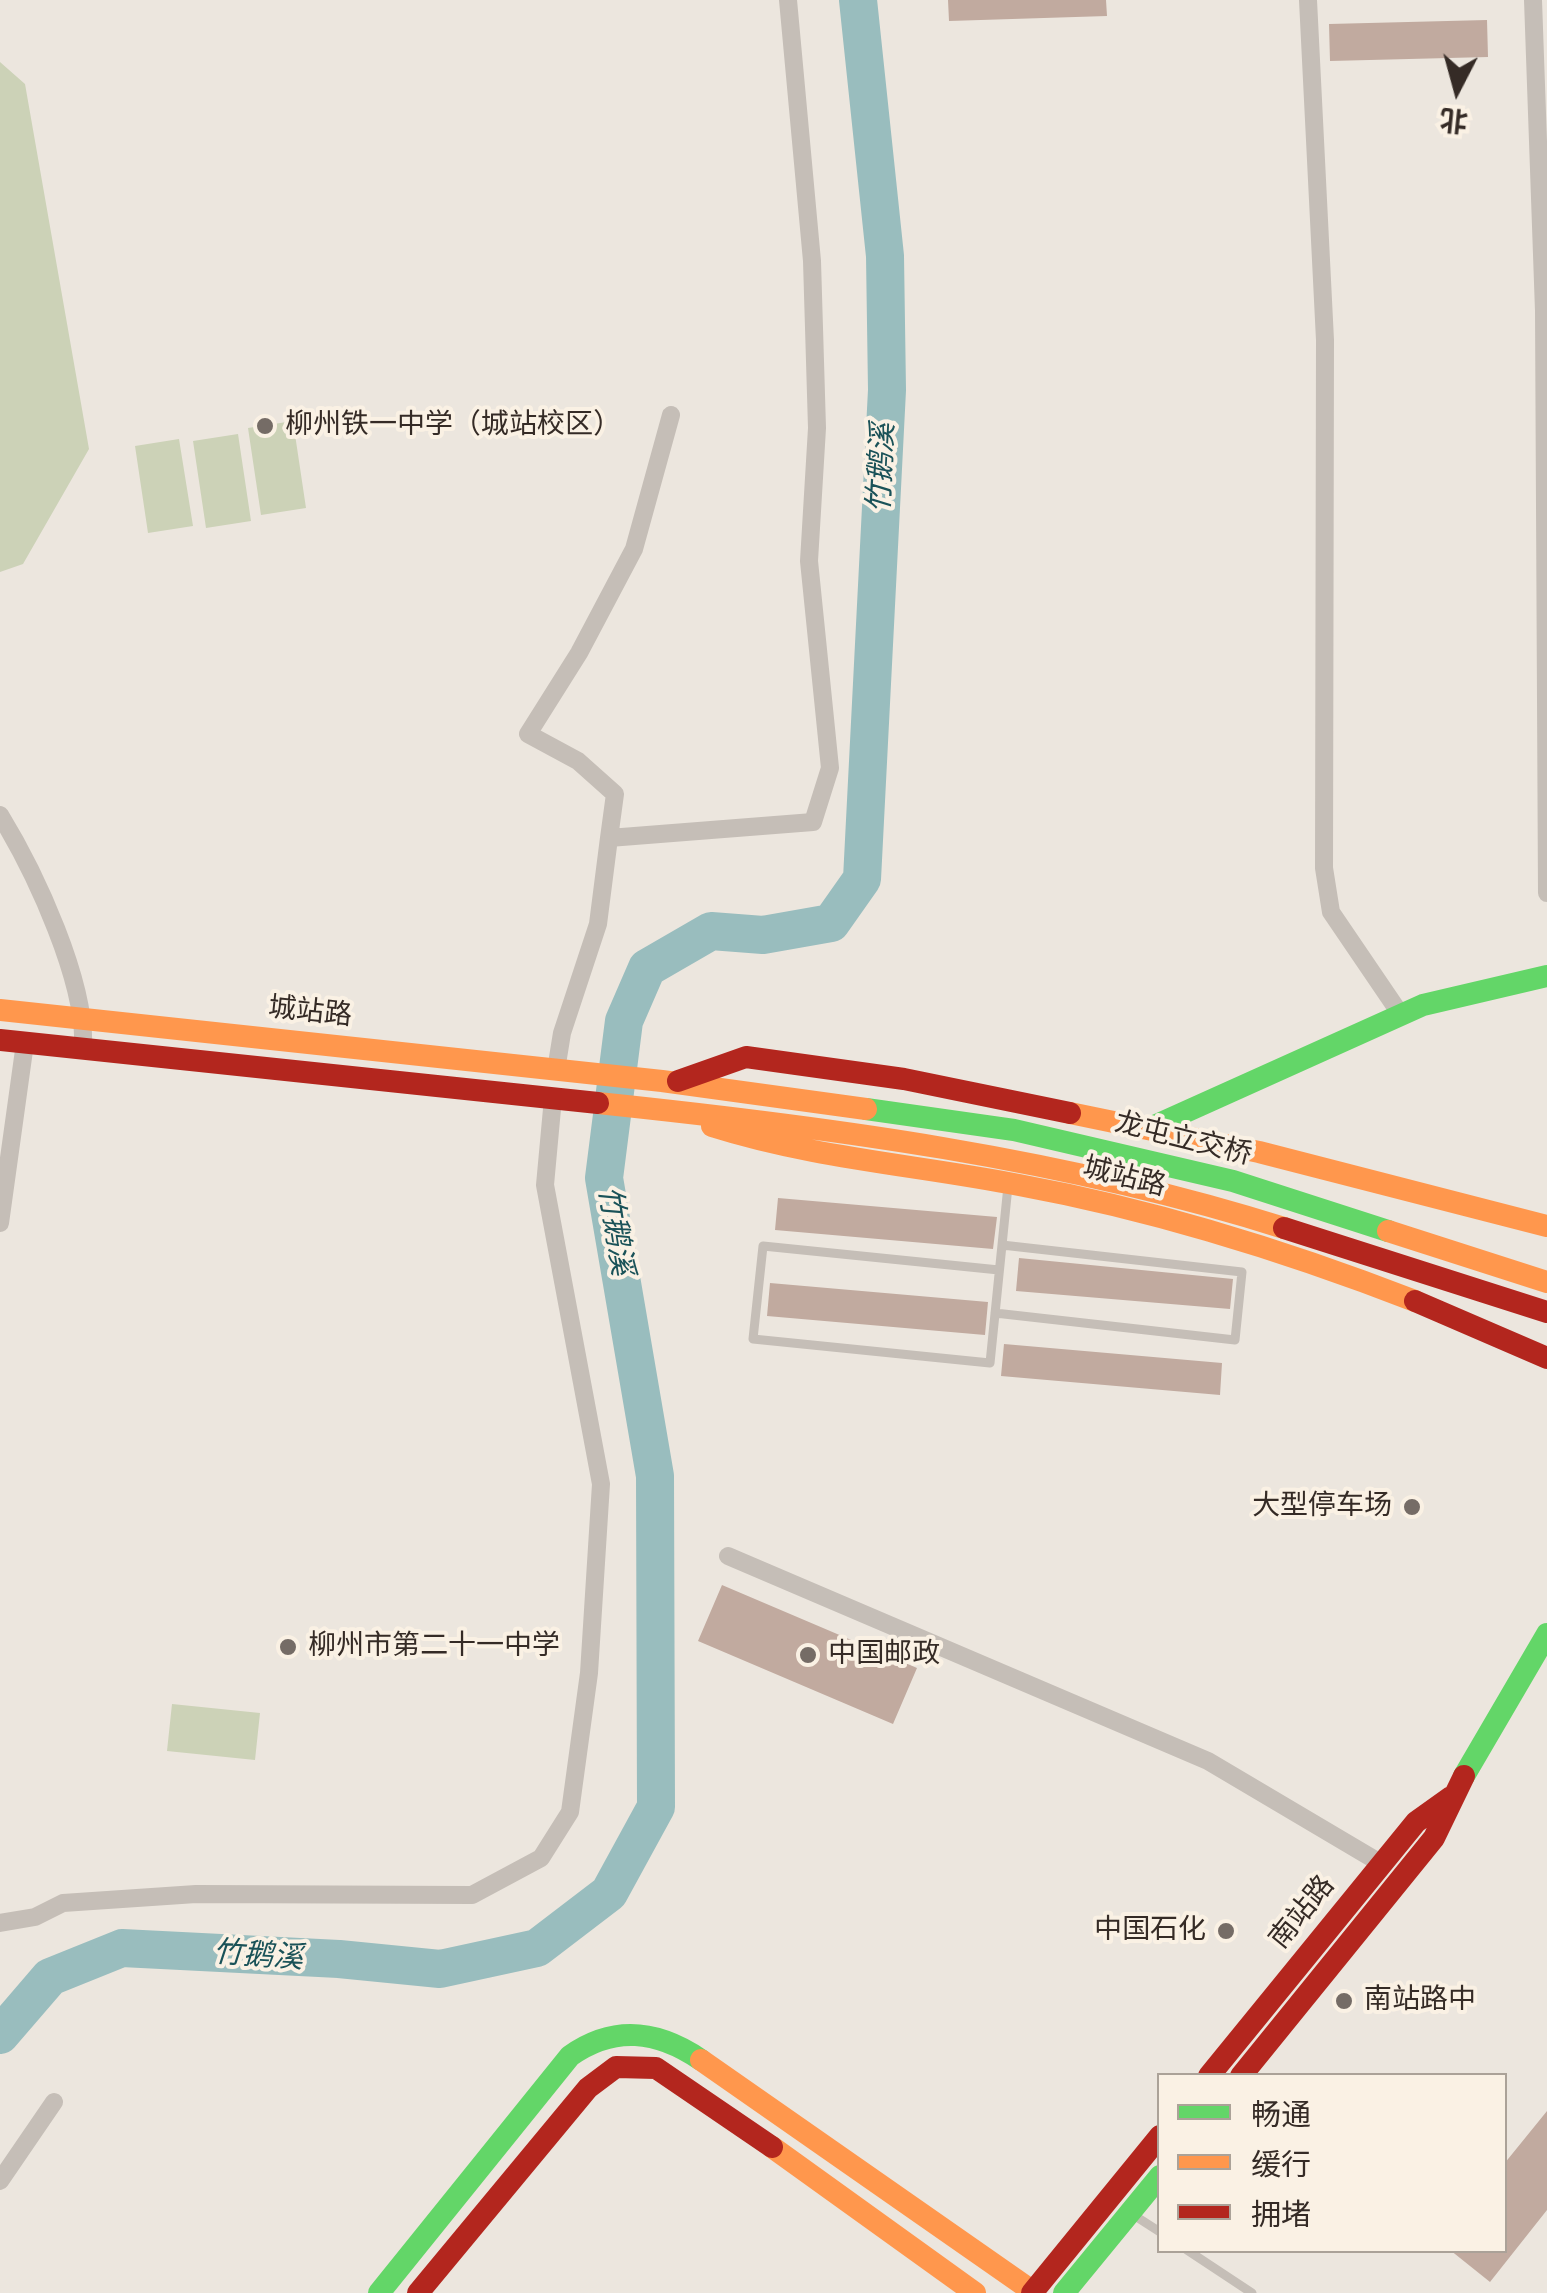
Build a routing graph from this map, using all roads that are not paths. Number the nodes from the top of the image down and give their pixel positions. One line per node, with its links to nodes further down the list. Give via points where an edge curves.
1 (788, 0): 6 (street, via 812,261 816,428 809,561 830,768 814,822)
2 (1308, 0): 10 (street, via 1325,340 1324,868 1332,912)
3 (1533, 0): 7 (street, via 1544,311)
4 (671, 414): 6 (street, via 634,549 528,734 578,760 615,794)
5 (0, 815): 11 (street, via 31,866)
6 (609, 838): 15 (street, via 598,924 562,1033)
7 (1547, 893)
8 (1547, 976): 10 (main road)
9 (0, 1010): 11 (main road, 城站路)
10 (1402, 1014): 21 (main road)
11 (85, 1019): 14 (street); 15 (main road, 城站路)
12 (0, 1040): 13 (main road, 城站路)
13 (25, 1043): 14 (main road, 城站路); 23 (street)
14 (83, 1049): 18 (main road, 城站路)
15 (566, 1071): 16 (main road, 城站路)
16 (668, 1082): 17 (main road, 城站路); 21 (main road, 城站路, via 746,1057 904,1079)
17 (795, 1097): 27 (main road, 龙屯立交桥, via 1014,1130 1233,1181)
18 (563, 1099): 19 (main road, 城站路); 35 (street, via 544,1185 601,1484 589,1673 570,1812 541,1858 472,1895 196,1894 63,1902 34,1917)
19 (665, 1110): 20 (main road, 城站路); 22 (main road, 城站路, via 766,1145)
20 (802, 1128): 28 (main road, 龙屯立交桥, via 1004,1158 1224,1210)
21 (1152, 1128): 24 (main road, 城站路)
22 (1008, 1183): 25 (lane); 30 (main road, 城站路, via 1172,1220 1315,1262)
23 (0, 1222)
24 (1547, 1226)
25 (1002, 1244): 26 (lane); 29 (lane, via 1242,1272 1235,1340)
26 (999, 1270): 29 (lane); 29 (lane, via 763,1246 754,1339 990,1364)
27 (1547, 1282)
28 (1547, 1312)
29 (995, 1313)
30 (1547, 1358)
31 (728, 1556): 34 (street, via 1208,1761)
32 (1547, 1634): 33 (main road, 南站路)
33 (1451, 1797): 34 (main road, 南站路, via 1416,1822); 37 (main road, 南站路, via 1434,1838)
34 (1382, 1864): 36 (main road, 南站路)
35 (0, 1922)
36 (1211, 2073)
37 (1243, 2073)
38 (54, 2102): 41 (street)
39 (1157, 2140): 45 (main road)
40 (1157, 2180): 42 (main road)
41 (0, 2181)
42 (1130, 2212): 43 (lane); 49 (main road)
43 (1157, 2230)
44 (1192, 2253): 50 (lane)
45 (1033, 2292): 46 (main road, via 693,2056 648,2034 624,2031 596,2035 570,2056)
46 (380, 2293)
47 (418, 2293): 48 (main road, via 588,2088 616,2066 656,2068 698,2094)
48 (975, 2293)
49 (1064, 2293)
50 (1252, 2293)

